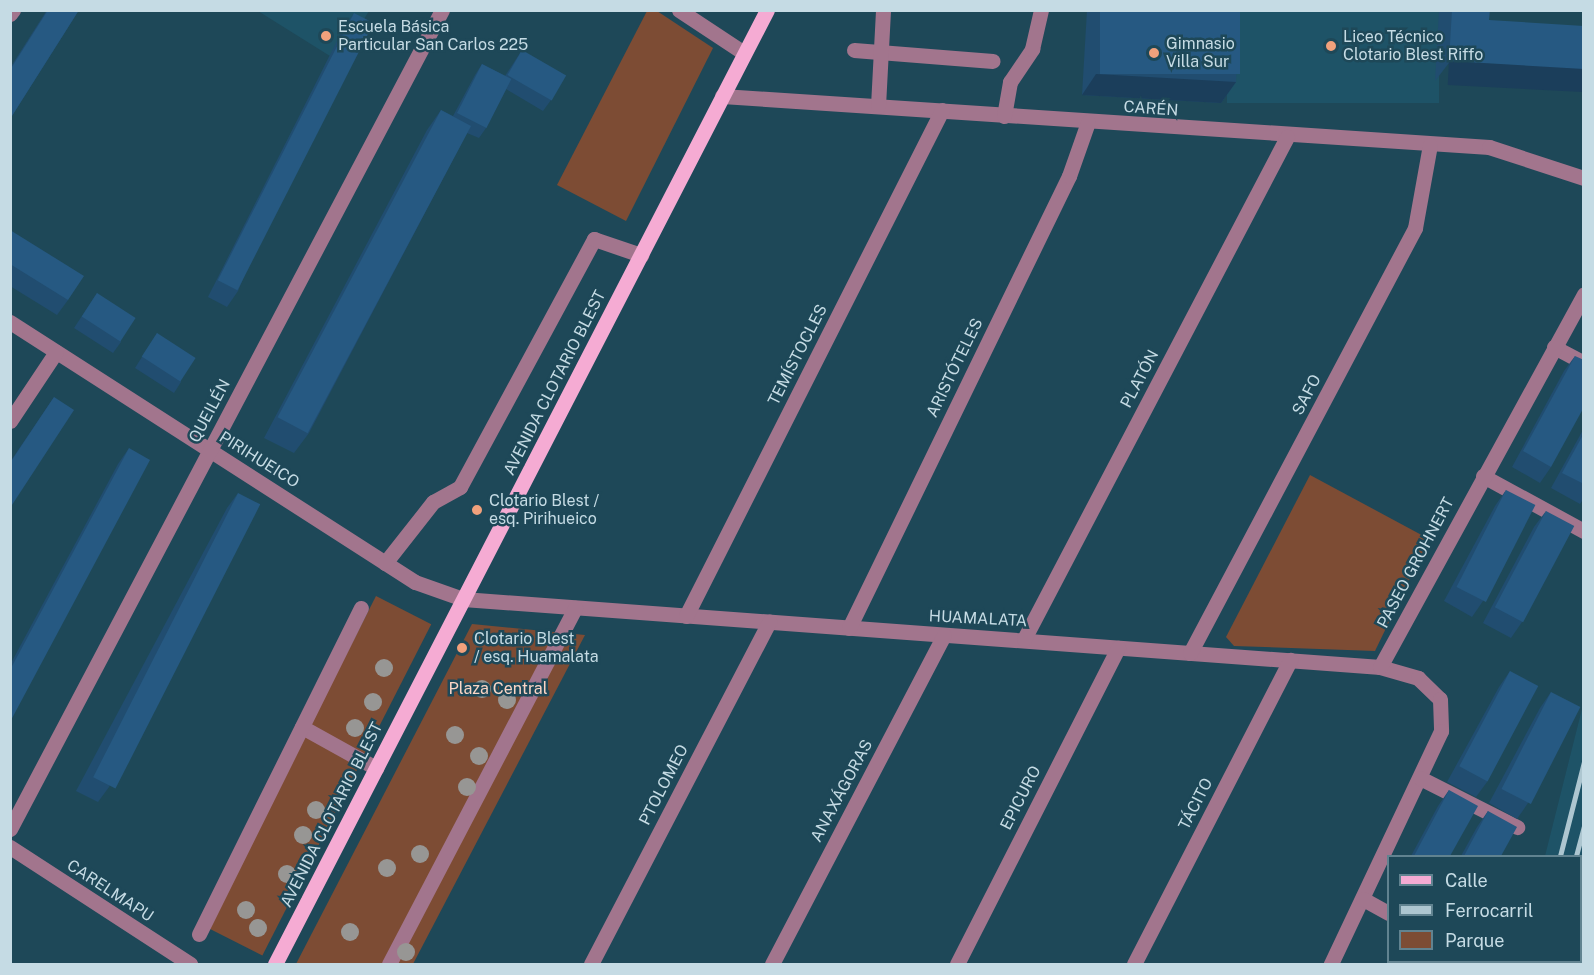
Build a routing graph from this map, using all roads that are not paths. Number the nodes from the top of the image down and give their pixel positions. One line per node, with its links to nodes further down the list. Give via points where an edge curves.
1 (13, 10): 7 (street)
2 (442, 10): 27 (street, QUEILÉN)
3 (679, 10): 10 (street)
4 (767, 10): 10 (main road, AVENIDA CLOTARIO BLEST)
5 (884, 10): 9 (street)
6 (1041, 10): 15 (street, via 1032,50 1010,82)
7 (10, 14)
8 (854, 50): 9 (street)
9 (881, 52): 11 (street); 13 (street)
10 (744, 53): 12 (main road, AVENIDA CLOTARIO BLEST)
11 (993, 61)
12 (722, 96): 13 (street, CARÉN); 20 (main road, AVENIDA CLOTARIO BLEST)
13 (878, 106): 14 (street, CARÉN)
14 (942, 110): 15 (street, CARÉN); 34 (street, TEMÍSTOCLES)
15 (1005, 116): 16 (street, CARÉN)
16 (1088, 122): 17 (street, CARÉN); 36 (street, ARISTÓTELES, via 1069,176)
17 (1287, 137): 18 (street, CARÉN); 38 (street, PLATÓN)
18 (1430, 145): 19 (street, CARÉN, via 1506,150); 40 (street, SAFO, via 1414,228)
19 (1579, 176)
20 (641, 255): 30 (street, via 594,239 460,487 433,502); 31 (main road, AVENIDA CLOTARIO BLEST)
21 (1584, 294): 23 (street, PASEO GROHNERT)
22 (10, 322): 24 (street, PIRIHUEICO)
23 (1554, 347): 25 (street); 28 (street, PASEO GROHNERT)
24 (56, 352): 26 (street); 27 (street, PIRIHUEICO)
25 (1584, 363)
26 (10, 421)
27 (210, 450): 30 (street, PIRIHUEICO); 47 (street, QUEILÉN)
28 (1483, 476): 29 (street); 42 (street, PASEO GROHNERT)
29 (1584, 531)
30 (385, 563): 31 (street, PIRIHUEICO, via 415,582)
31 (463, 599): 33 (street, HUAMALATA); 44 (main road, AVENIDA CLOTARIO BLEST)
32 (361, 608): 43 (street)
33 (575, 608): 34 (street, HUAMALATA); 54 (street)
34 (686, 616): 35 (street, HUAMALATA)
35 (769, 622): 36 (street, HUAMALATA); 55 (street, PTOLOMEO)
36 (849, 628): 37 (street, HUAMALATA)
37 (944, 635): 38 (street, HUAMALATA); 56 (street, ANAXÁGORAS)
38 (1024, 639): 39 (street, HUAMALATA)
39 (1118, 648): 40 (street, HUAMALATA); 57 (street, EPICURO)
40 (1190, 653): 41 (street, HUAMALATA)
41 (1290, 660): 42 (street, HUAMALATA); 58 (street, TÁCITO)
42 (1380, 667): 45 (street, HUAMALATA, via 1418,678 1435,692 1443,716)
43 (302, 727): 44 (street); 51 (street)
44 (376, 768): 53 (main road, AVENIDA CLOTARIO BLEST)
45 (1420, 778): 46 (street); 49 (street)
46 (1517, 827)
47 (10, 830)
48 (10, 847): 52 (street, CARELMAPU)
49 (1363, 899): 50 (street); 59 (street)
50 (1387, 912)
51 (199, 934)
52 (187, 964)
53 (275, 964)
54 (389, 964)
55 (591, 964)
56 (772, 964)
57 (957, 964)
58 (1134, 964)
59 (1331, 964)

